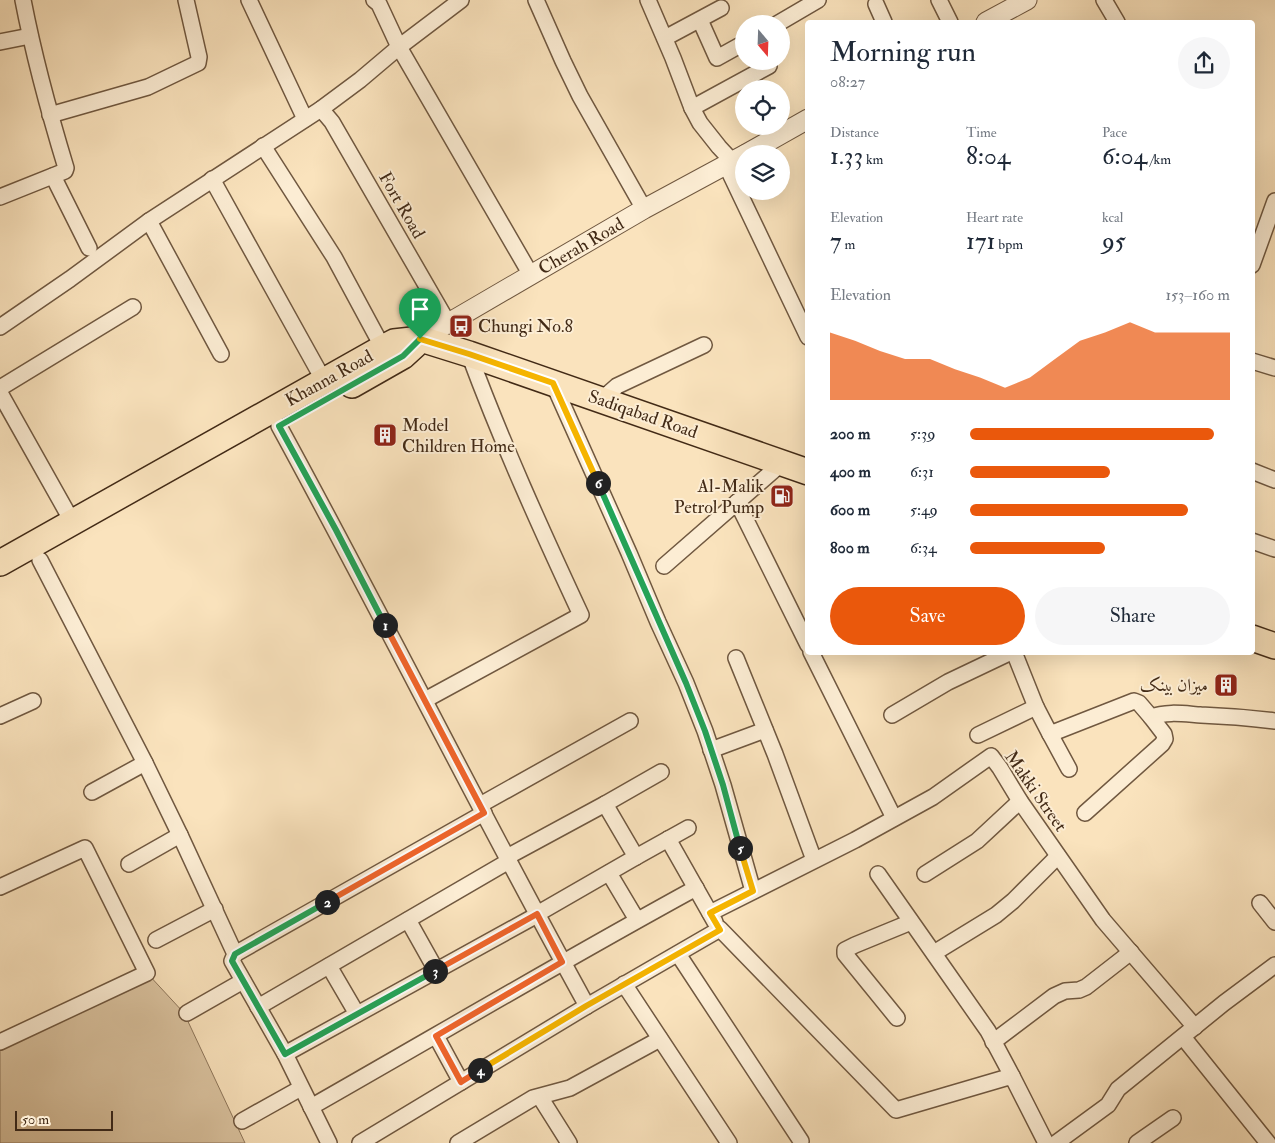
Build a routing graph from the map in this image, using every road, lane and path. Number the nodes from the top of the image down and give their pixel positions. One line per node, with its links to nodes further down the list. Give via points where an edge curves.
1 (23, 0): 20 (street)
2 (186, 0): 28 (street, via 198,63 148,87)
3 (249, 0): 29 (street)
4 (374, 0): 23 (street, via 379,4)
5 (536, 0): 40 (street, via 580,96)
6 (648, 0): 21 (street)
7 (818, 0): 14 (street)
8 (939, 0): 17 (street)
9 (1027, 0): 18 (street)
10 (1104, 0): 19 (street)
11 (452, 3): 23 (street)
12 (876, 4): 16 (street)
13 (721, 8): 15 (street)
14 (790, 16)
15 (700, 20): 21 (street); 24 (street, via 717,58)
16 (883, 20)
17 (949, 20)
18 (990, 20)
19 (1116, 20)
20 (30, 36): 22 (street); 28 (street)
21 (665, 38): 26 (street)
22 (0, 42)
23 (399, 47): 27 (street); 44 (street)
24 (735, 47)
25 (762, 70): 26 (street)
26 (692, 108): 33 (street, via 700,123)
27 (321, 109): 29 (street); 46 (street, Fort Road, via 332,122)
28 (50, 115): 35 (street, via 66,168)
29 (306, 119): 32 (street)
30 (805, 121): 31 (street, Cherah Road)
31 (762, 145)
32 (263, 146): 36 (street); 51 (street, via 334,257)
33 (735, 157)
34 (735, 160): 40 (street, Cherah Road)
35 (53, 176): 37 (street); 42 (street)
36 (212, 180): 41 (street); 56 (street)
37 (0, 197)
38 (753, 200): 48 (street)
39 (1275, 201): 43 (street)
40 (644, 209): 44 (street, Cherah Road)
41 (148, 220): 47 (street); 52 (street)
42 (89, 248)
43 (1255, 257)
44 (531, 275): 46 (street, Cherah Road)
45 (133, 307): 58 (street)
46 (448, 323): 49 (street, Cherah Road)
47 (0, 327)
48 (805, 329)
49 (420, 339): 51 (main road, Khanna Road, via 394,342); 53 (main road, Sadiqabad Road); 61 (main road, Khanna Road, via 403,356)
50 (704, 345): 60 (street, via 617,386)
51 (384, 348): 56 (main road, Khanna Road)
52 (221, 354)
53 (469, 354): 57 (main road, Sadiqabad Road); 80 (street, via 581,615)
54 (1255, 362): 55 (street)
55 (1275, 368)
56 (324, 381): 61 (main road, Khanna Road)
57 (553, 383): 60 (main road, Sadiqabad Road); 91 (street, via 686,683)
58 (0, 388)
59 (0, 393): 66 (street)
60 (601, 400): 62 (main road, Sadiqabad Road)
61 (275, 418): 66 (main road, Khanna Road); 69 (main road, Khanna Road); 80 (street)
62 (799, 467): 65 (street)
63 (1255, 472): 64 (street)
64 (1275, 480)
65 (737, 502): 71 (street); 73 (street)
66 (73, 523): 69 (main road, Khanna Road)
67 (1255, 542): 68 (street)
68 (1275, 549)
69 (36, 552): 70 (main road, Khanna Road); 72 (main road, Khanna Road); 92 (street)
70 (0, 564)
71 (664, 566)
72 (0, 582)
73 (805, 639)
74 (1255, 639): 75 (main road)
75 (1275, 646)
76 (812, 655): 100 (street)
77 (1006, 655): 83 (street, via 948,682)
78 (1013, 655): 82 (street)
79 (736, 658): 88 (street)
80 (424, 700): 98 (street)
81 (33, 701): 84 (street)
82 (1036, 707): 89 (street); 90 (street)
83 (892, 715)
84 (0, 716)
85 (1151, 717): 87 (street, via 1160,713); 89 (street, via 1134,701); 99 (street, via 1164,734 1162,744)
86 (630, 721): 98 (street)
87 (1275, 721)
88 (766, 730): 91 (street); 107 (street)
89 (1050, 734): 93 (street)
90 (978, 735)
91 (711, 750): 114 (street)
92 (145, 763): 95 (street); 102 (street)
93 (1069, 769)
94 (661, 772): 97 (street)
95 (92, 792)
96 (1020, 801): 100 (street, Makki Street, via 991,756 933,797); 104 (street, Makki Street); 111 (street, via 977,841)
97 (605, 804): 105 (street); 106 (street)
98 (482, 809): 106 (street); 127 (street)
99 (1085, 813)
100 (894, 818): 107 (street, Makki Street)
101 (688, 828): 103 (street)
102 (180, 835): 108 (street); 116 (street)
103 (668, 839): 105 (street); 113 (street)
104 (1058, 856): 125 (street, Makki Street, via 1103,920); 126 (street, via 996,915)
105 (636, 857): 109 (street)
106 (508, 859): 118 (street); 119 (street)
107 (814, 860): 114 (street, Makki Street)
108 (129, 864)
109 (609, 873): 118 (street); 120 (street)
110 (878, 874): 121 (street)
111 (924, 874)
112 (0, 887): 144 (street, via 85,848 147,973)
113 (696, 888): 117 (street); 120 (street)
114 (753, 891): 117 (street, Makki Street)
115 (1260, 903): 122 (street)
116 (215, 909): 124 (street); 127 (street)
117 (710, 913): 123 (street)
118 (537, 914): 129 (street); 132 (street)
119 (408, 920): 131 (street); 132 (street)
120 (637, 920): 129 (street)
121 (911, 922): 126 (street); 139 (street, via 845,950)
122 (1275, 922)
123 (720, 930): 128 (street); 147 (street, via 896,1110)
124 (156, 940)
125 (1131, 952): 140 (street, Makki Street); 145 (street, via 1086,987 1054,996)
126 (934, 953): 145 (street)
127 (235, 954): 133 (street, via 232,961)
128 (678, 954): 134 (street); 154 (street)
129 (562, 962): 135 (street); 141 (street)
130 (1275, 965): 140 (street)
131 (329, 966): 136 (street); 138 (street)
132 (436, 970): 138 (street)
133 (243, 981): 136 (street); 137 (street)
134 (624, 984): 135 (street); 143 (street)
135 (586, 1006): 148 (street)
136 (258, 1007): 146 (street)
137 (188, 1013)
138 (357, 1014): 146 (street)
139 (897, 1018)
140 (1195, 1027): 142 (street)
141 (436, 1036): 148 (street); 151 (street)
142 (1183, 1037): 161 (street, via 1118,1089 1108,1105); 163 (street)
143 (660, 1039): 150 (street, via 570,1088); 159 (street)
144 (0, 1042)
145 (993, 1042): 147 (street)
146 (285, 1054): 149 (street)
147 (1012, 1076): 160 (street)
148 (461, 1082): 156 (street)
149 (301, 1088): 151 (street); 153 (street)
150 (540, 1097): 157 (street, via 533,1098); 158 (street)
151 (311, 1107): 155 (street)
152 (1173, 1118): 162 (street)
153 (242, 1121)
154 (801, 1141)
155 (329, 1143)
156 (360, 1143)
157 (458, 1143)
158 (569, 1143)
159 (729, 1143)
160 (1046, 1143)
161 (1056, 1143)
162 (1137, 1143)
163 (1268, 1143)

